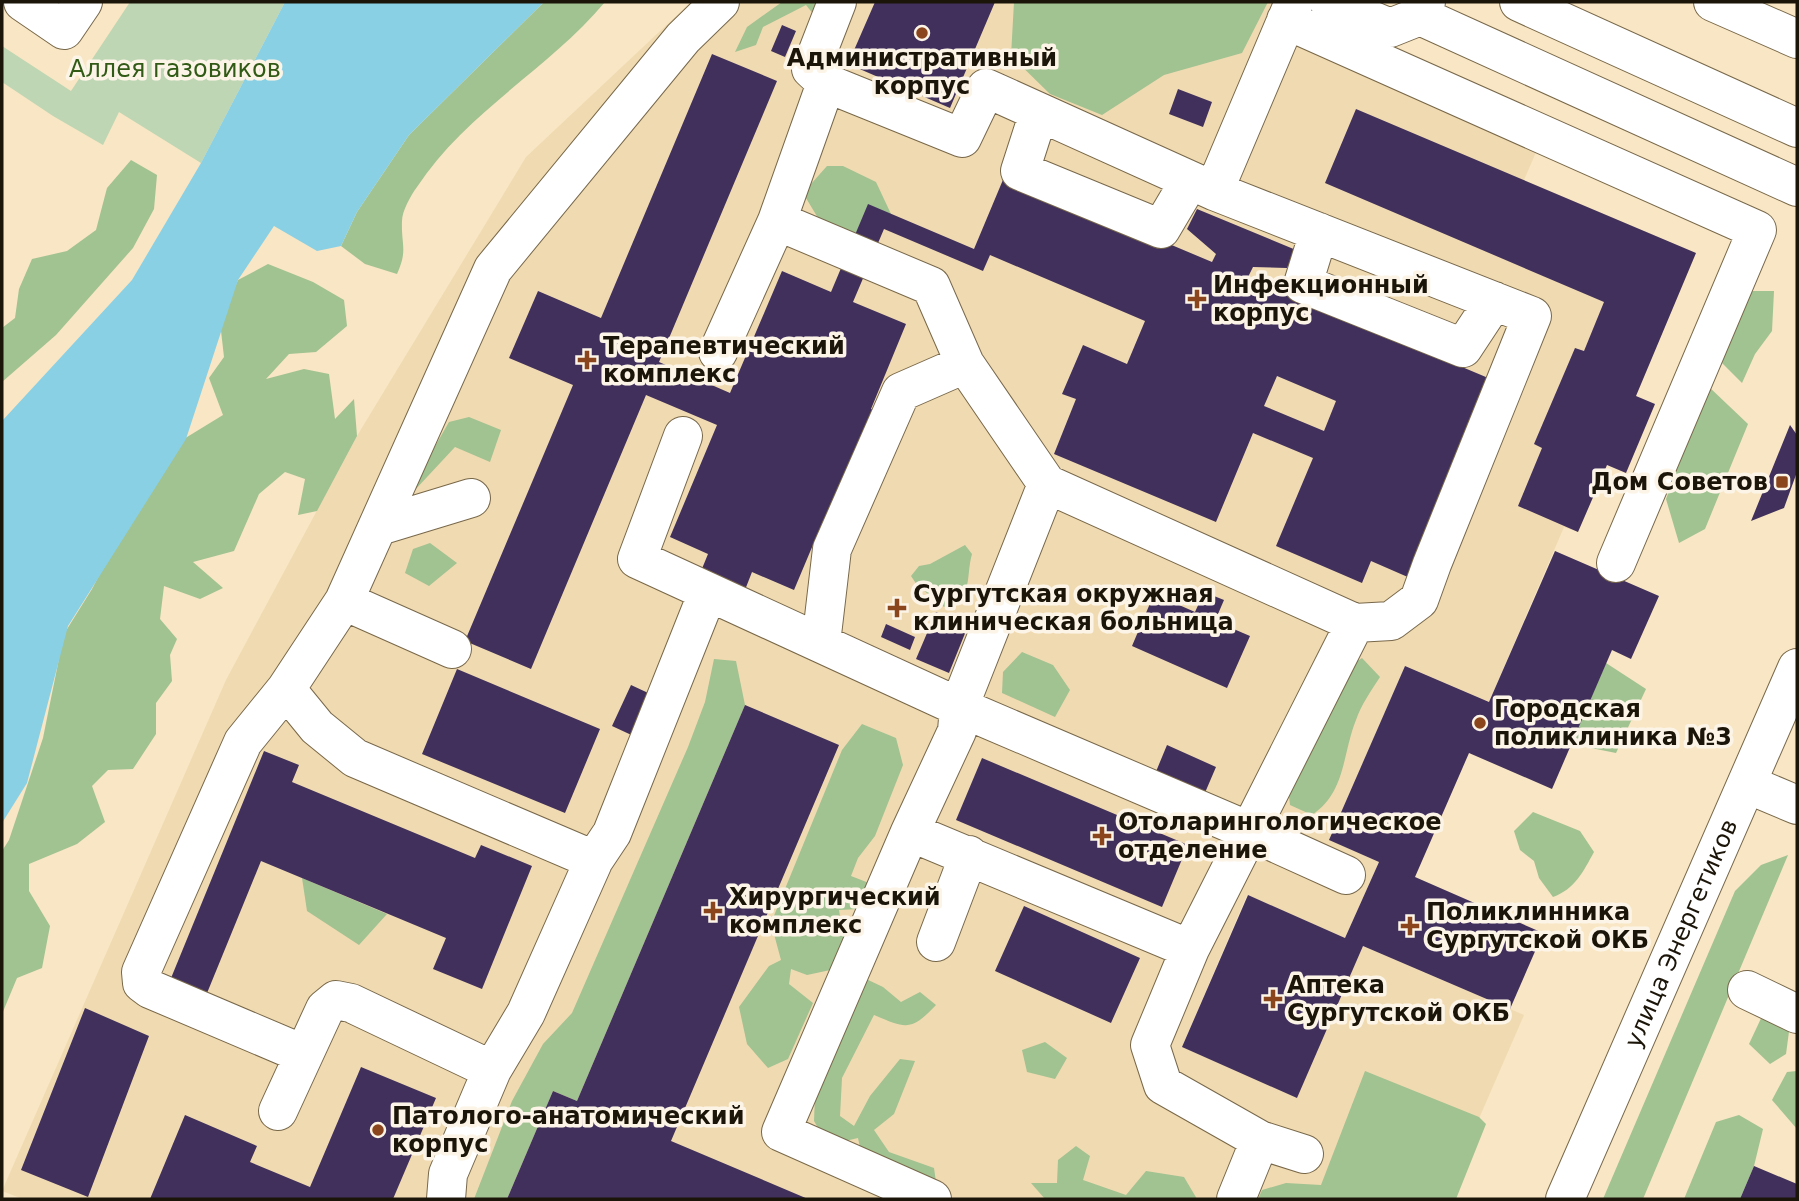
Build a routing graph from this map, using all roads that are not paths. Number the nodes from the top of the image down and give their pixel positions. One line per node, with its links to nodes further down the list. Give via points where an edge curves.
1 (23, 2): 2 (main road, via 64,30)
2 (83, 2)
3 (720, 2): 24 (main road, via 683,38 493,270)
4 (837, 2): 11 (main road, via 811,69)
5 (1329, 2): 8 (main road, via 1390,28)
6 (1519, 2): 13 (main road)
7 (1713, 2): 10 (main road)
8 (1423, 9): 15 (main road)
9 (1290, 11): 14 (main road); 25 (main road, via 1757,230)
10 (1797, 39)
11 (827, 83): 12 (main road, via 962,138 986,88); 16 (main road)
12 (1039, 111): 14 (main road); 14 (main road, via 1020,171 1161,229)
13 (1797, 128)
14 (1202, 186): 17 (main road)
15 (1797, 187)
16 (776, 221): 19 (main road); 20 (main road, via 931,286)
17 (1319, 232): 18 (main road); 18 (main road, via 1303,284 1463,348)
18 (1494, 301): 28 (main road, via 1532,316 1419,600 1391,621)
19 (718, 352)
20 (965, 364): 22 (main road); 29 (main road, via 901,392 832,549)
21 (683, 436): 26 (main road, via 637,559)
22 (1047, 484): 28 (main road); 33 (main road)
23 (471, 498): 24 (main road)
24 (379, 526): 27 (main road)
25 (1616, 563)
26 (708, 592): 29 (main road); 39 (main road, via 612,833)
27 (344, 601): 30 (main road); 32 (main road)
28 (1355, 623): 36 (main road)
29 (821, 643): 33 (main road)
30 (452, 649)
31 (1797, 668): 34 (main road, улица Энергетиков)
32 (286, 689): 39 (main road, via 317,727 355,758); 45 (main road, via 243,742 141,972 142,984 150,989)
33 (959, 707): 36 (main road); 37 (main road, via 957,731)
34 (1747, 784): 35 (main road); 53 (main road, улица Энергетиков)
35 (1797, 805)
36 (1249, 831): 40 (main road); 42 (main road)
37 (910, 832): 38 (main road); 51 (main road, via 781,1132)
38 (969, 855): 41 (main road); 42 (main road)
39 (594, 860): 46 (main road, via 526,1013)
40 (1346, 875)
41 (936, 942)
42 (1190, 948): 48 (main road, via 1150,1045 1163,1085)
43 (1747, 990): 44 (main road)
44 (1797, 1014)
45 (303, 1054): 46 (main road, via 325,1009 337,1000); 47 (main road)
46 (492, 1070): 50 (main road, via 448,1174)
47 (278, 1111)
48 (1260, 1140): 49 (main road); 52 (main road)
49 (1304, 1154)
50 (446, 1199)
51 (932, 1199)
52 (1236, 1199)
53 (1565, 1199)

